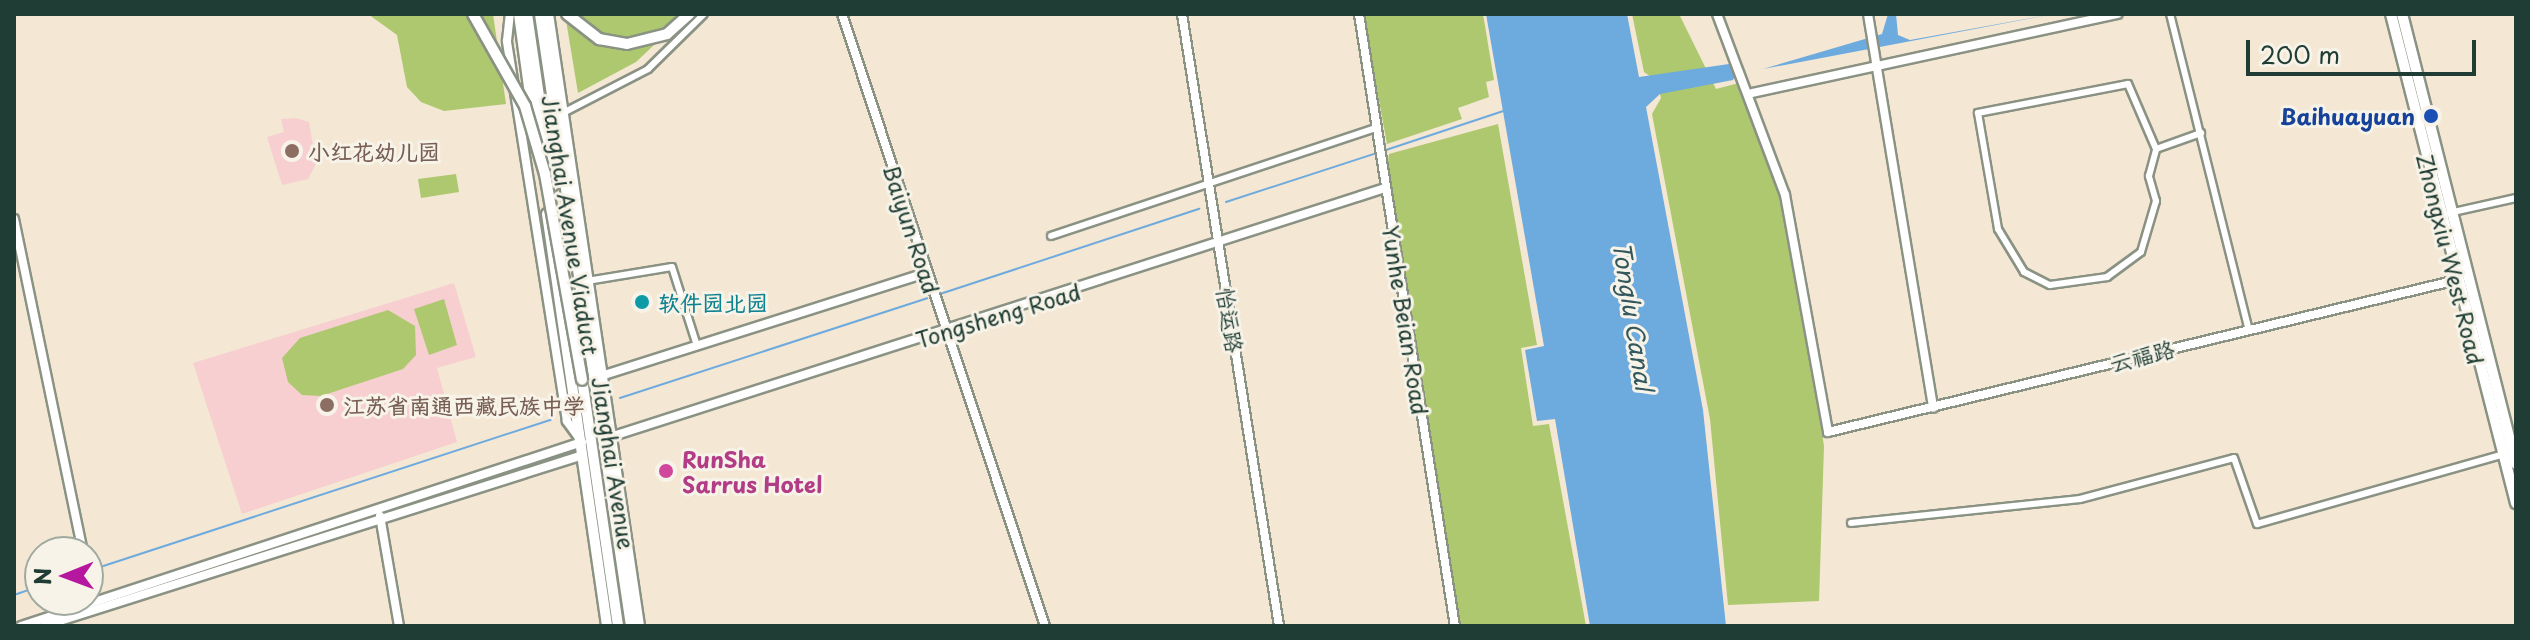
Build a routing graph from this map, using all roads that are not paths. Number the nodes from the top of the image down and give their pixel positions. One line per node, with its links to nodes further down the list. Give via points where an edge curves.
1 (473, 14): 39 (main road, bridge, via 509,67 529,120)
2 (510, 14): 42 (street, via 507,41 567,421)
3 (519, 14): 42 (main road, Jianghai Avenue)
4 (527, 14): 39 (main road, Jianghai Avenue Viaduct, bridge)
5 (540, 14): 59 (main road, Jianghai Avenue Viaduct)
6 (548, 14): 21 (main road, Jianghai Avenue)
7 (567, 14): 8 (main road, via 599,39 627,44 667,34)
8 (689, 14)
9 (704, 14): 21 (street, via 648,69)
10 (842, 14): 32 (street, Baiyun Road)
11 (1182, 14): 25 (street, 怡运路)
12 (1359, 14): 22 (street, Yunhe Beian Road)
13 (1717, 14): 20 (street)
14 (1868, 14): 19 (street)
15 (2118, 14): 19 (street)
16 (2170, 14): 23 (street)
17 (2391, 14): 28 (main road, Zhongxiu West Road)
18 (2402, 14): 28 (main road, Zhongxiu West Road)
19 (1872, 69): 20 (street); 40 (street)
20 (1752, 93): 40 (street, 云福路, via 1785,195 1828,432)
21 (561, 114): 34 (main road, Jianghai Avenue)
22 (1376, 132): 25 (street); 26 (street, Yunhe Beian Road)
23 (2201, 133): 24 (street); 35 (street)
24 (2156, 149): 24 (street, via 2149,176 2154,214 2141,252 2107,277 2050,285 2024,272 1998,229 1978,113 2128,84)
25 (1208, 184): 30 (street); 31 (street, 怡运路)
26 (1385, 188): 31 (street, Tongsheng Road); 53 (street, Yunhe Beian Road)
27 (2516, 198): 28 (street)
28 (2445, 214): 33 (main road, Zhongxiu West Road); 43 (main road, Zhongxiu West Road)
29 (14, 219): 49 (street)
30 (1051, 236)
31 (1219, 245): 36 (street, Tongsheng Road); 62 (street, 怡运路)
32 (926, 273): 36 (street, Baiyun Road); 37 (street)
33 (2457, 280): 35 (street, 云福路); 43 (main road, Zhongxiu West Road)
34 (586, 281): 37 (street, via 672,267); 38 (main road, Jianghai Avenue)
35 (2249, 330): 40 (street, 云福路)
36 (945, 331): 41 (street, Tongsheng Road); 61 (street, Baiyun Road)
37 (697, 346): 38 (street)
38 (601, 376): 41 (main road, Jianghai Avenue)
39 (582, 380): 58 (main road, Jianghai Avenue Viaduct)
40 (1933, 408)
41 (610, 437): 60 (main road, Jianghai Avenue)
42 (582, 442): 44 (main road, Jianghai Avenue); 47 (street)
43 (2510, 453): 45 (main road, Zhongxiu West Road); 46 (main road, Zhongxiu West Road); 48 (street, via 2257,524 2234,458 2080,499)
44 (583, 455): 47 (street); 57 (main road, Jianghai Avenue)
45 (2516, 464)
46 (2516, 503)
47 (380, 515): 50 (street); 56 (street)
48 (1851, 523)
49 (80, 536)
50 (104, 600)
51 (52, 616): 54 (street)
52 (64, 616): 55 (street)
53 (1452, 625)
54 (21, 626)
55 (44, 626)
56 (399, 626)
57 (607, 626)
58 (618, 626)
59 (631, 626)
60 (639, 626)
61 (1045, 626)
62 (1279, 626)

